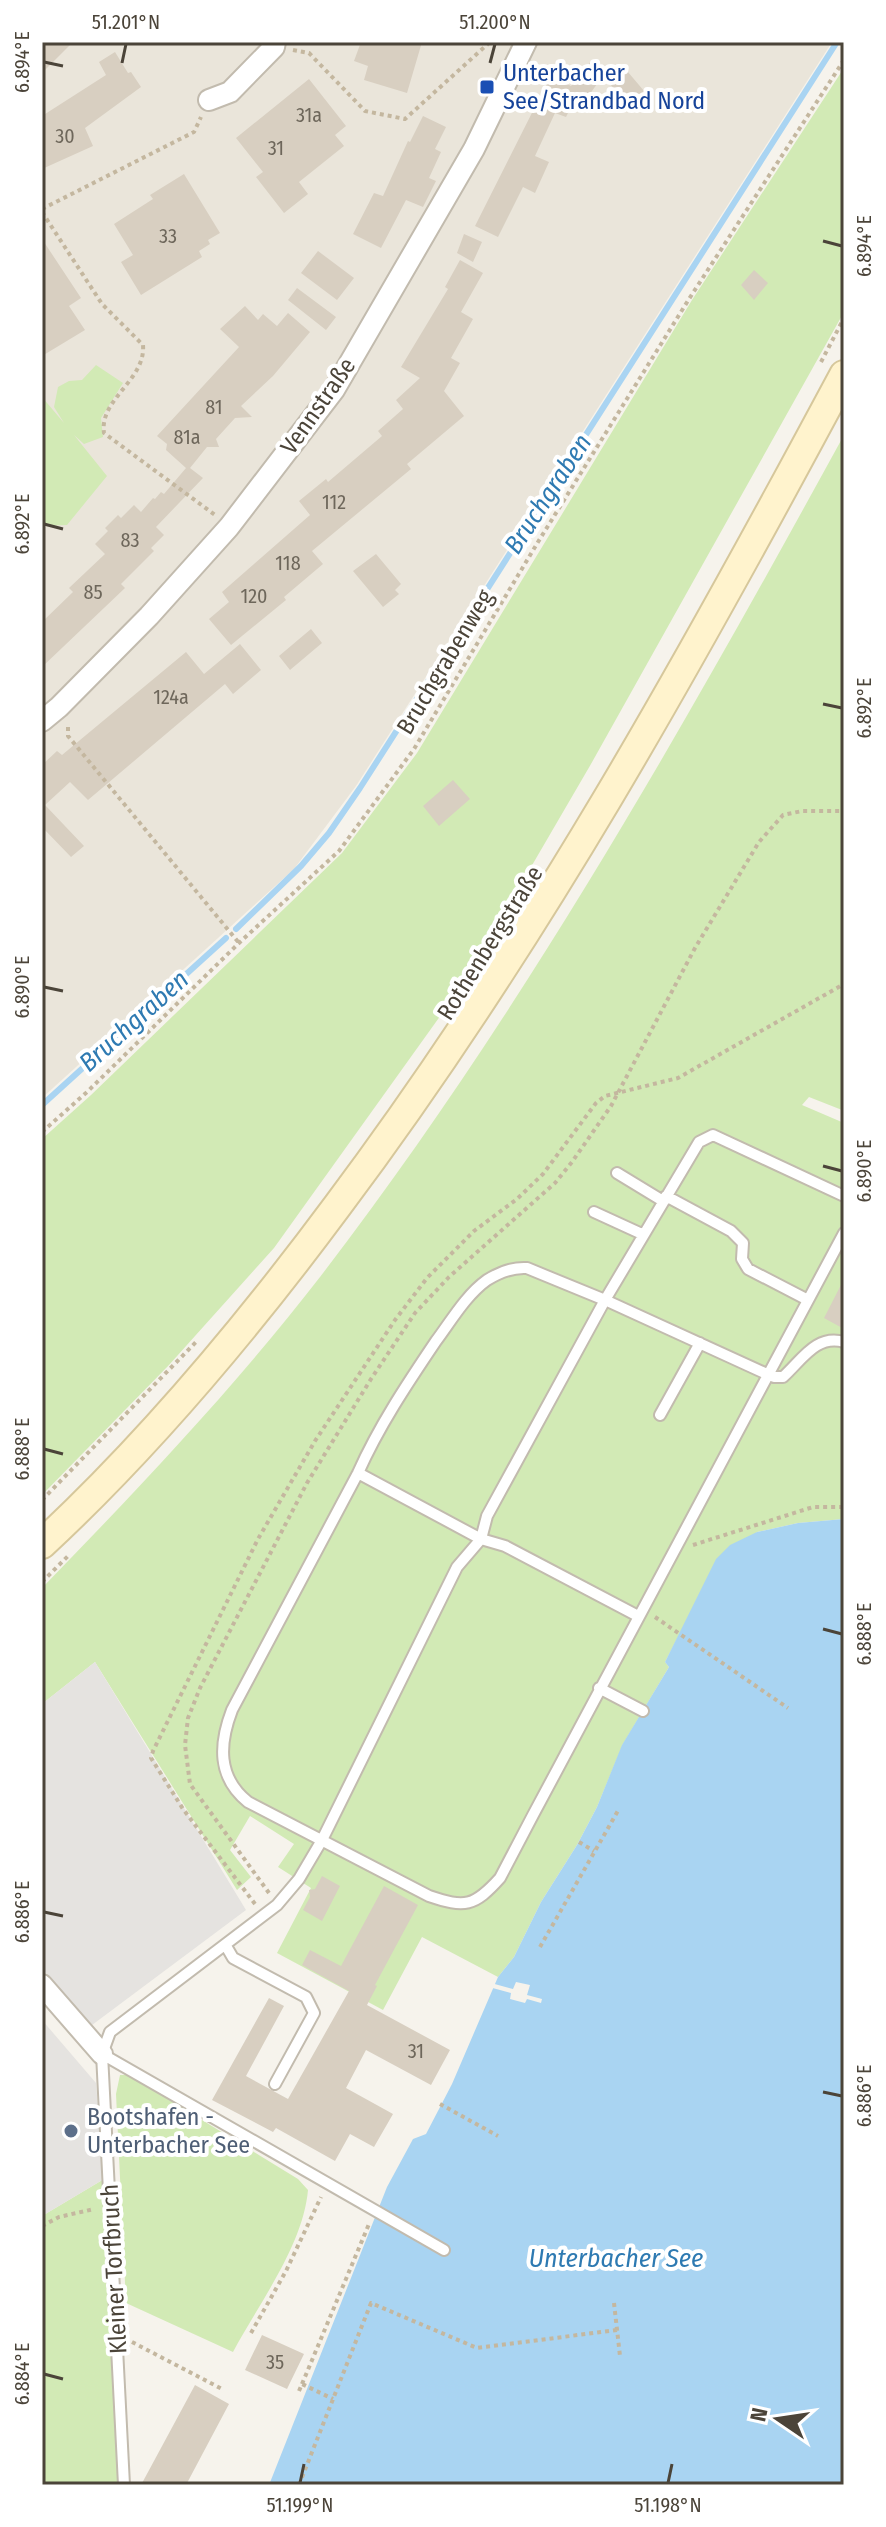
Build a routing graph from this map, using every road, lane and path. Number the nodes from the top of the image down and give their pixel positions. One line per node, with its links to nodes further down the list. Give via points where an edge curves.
1 (490, 42): 3 (path, via 405,119 365,111 309,53)
2 (526, 42): 9 (street, Vennstraße, via 474,149 334,390)
3 (274, 44): 5 (street, via 230,92)
4 (844, 60): 13 (path, Bruchgrabenweg, via 664,340 414,749 339,851)
5 (209, 100): 6 (path, via 194,132)
6 (42, 211): 9 (path, via 102,304 143,345 138,365 104,419 104,433)
7 (844, 318): 8 (path)
8 (831, 371): 33 (main road, Rothenbergstraße, via 629,766 478,1010 384,1145 252,1316 191,1390)
9 (229, 527): 10 (street, Vennstraße)
10 (59, 707): 11 (street, Vennstraße); 13 (path, via 68,718 68,736)
11 (42, 721)
12 (844, 811): 14 (path, via 783,815 759,842 616,1092 678,1078)
13 (239, 943): 15 (path, Bruchgrabenweg)
14 (844, 984)
15 (42, 1132)
16 (617, 1173): 18 (lane)
17 (844, 1196): 18 (lane, via 713,1135 699,1142)
18 (664, 1198): 21 (lane); 23 (lane, via 731,1231 743,1243 742,1259 748,1269)
19 (594, 1212): 21 (lane)
20 (844, 1233): 23 (lane)
21 (642, 1234): 22 (lane)
22 (605, 1300): 26 (lane); 29 (lane, via 527,1268 505,1270 485,1281 413,1374); 32 (lane, via 487,1516)
23 (808, 1300): 27 (lane)
24 (204, 1333): 30 (path)
25 (844, 1342): 27 (lane, via 820,1343 783,1377)
26 (700, 1343): 27 (lane); 28 (lane)
27 (767, 1374): 34 (lane)
28 (660, 1415)
29 (358, 1473): 32 (lane); 40 (lane, via 232,1710 221,1748 222,1764 238,1794)
30 (42, 1500)
31 (844, 1507): 34 (path, via 813,1507)
32 (481, 1539): 35 (lane); 40 (lane, via 457,1567)
33 (42, 1544)
34 (672, 1552): 35 (lane)
35 (640, 1612): 36 (lane); 37 (path, via 680,1632)
36 (599, 1688): 38 (lane); 40 (lane, via 500,1878 485,1895 456,1905 429,1896)
37 (788, 1708)
38 (643, 1711)
39 (619, 1809): 42 (path)
40 (322, 1840): 43 (lane, via 277,1905)
41 (579, 1842): 42 (path)
42 (594, 1851): 44 (path)
43 (226, 1946): 46 (lane, via 110,2032); 47 (lane, via 233,1958 306,1997 314,2013)
44 (540, 1947)
45 (42, 1985): 46 (street)
46 (102, 2054): 50 (lane); 51 (lane, Kleiner Torfbruch)
47 (275, 2084)
48 (440, 2104): 49 (path)
49 (498, 2136)
50 (328, 2182): 52 (lane); 57 (path)
51 (112, 2206): 53 (path); 58 (lane, Kleiner Torfbruch)
52 (375, 2210): 54 (lane); 60 (path)
53 (42, 2226)
54 (444, 2250)
55 (614, 2303): 56 (path)
56 (617, 2330): 59 (path); 63 (path, via 477,2348 371,2303)
57 (251, 2333)
58 (118, 2340): 61 (path); 64 (lane, Kleiner Torfbruch)
59 (620, 2356)
60 (302, 2384): 62 (path); 63 (path)
61 (224, 2390)
62 (299, 2391)
63 (333, 2399): 65 (path)
64 (124, 2485)
65 (299, 2485)

